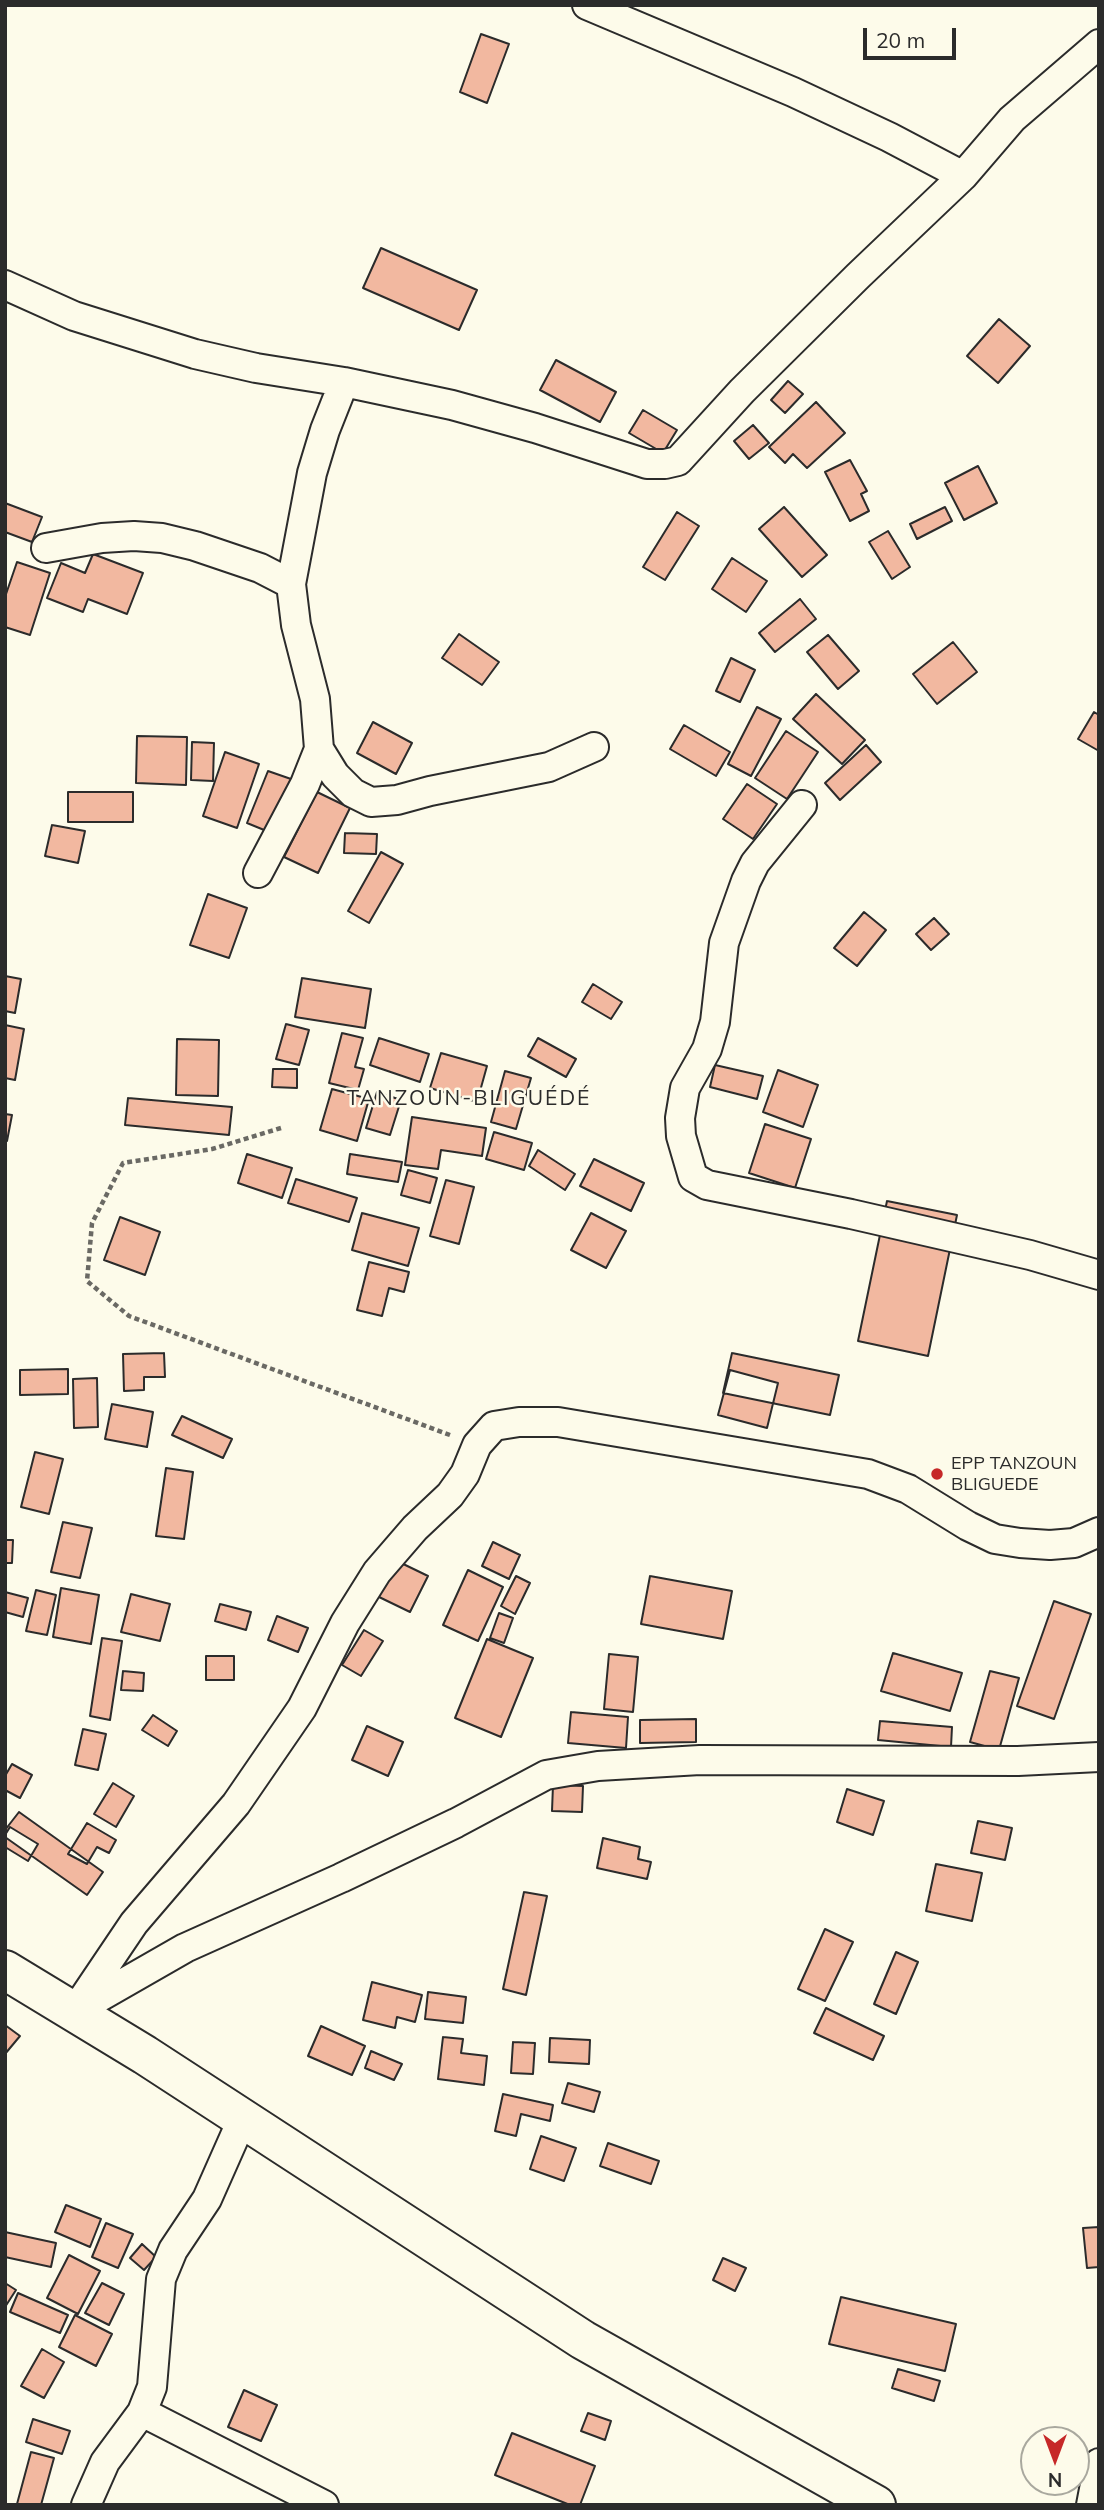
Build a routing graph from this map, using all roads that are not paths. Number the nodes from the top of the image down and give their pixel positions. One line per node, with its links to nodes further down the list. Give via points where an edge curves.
1 (587, 5): 3 (street, via 793,92)
2 (1099, 44): 3 (street, via 1012,119)
3 (963, 176): 5 (street, via 761,372 678,461 647,464 452,405)
4 (5, 285): 5 (street, via 74,316 195,354)
5 (344, 382): 7 (street, via 312,473)
6 (46, 548): 7 (street, via 102,538 162,538 260,568)
7 (290, 584): 9 (street, via 315,699)
8 (594, 747): 9 (street, via 549,767 371,802 353,793 335,775)
9 (319, 750): 11 (street)
10 (802, 805): 12 (street, via 755,863 724,943 715,1022 685,1088 680,1118 693,1177 707,1185 852,1214)
11 (258, 873)
12 (1099, 1275)
13 (1099, 1532): 16 (street, via 1074,1543 1051,1545 995,1539 908,1489 869,1474 558,1422 494,1426 477,1444 450,1495 377,1572 302,1708 236,1804 134,1923)
14 (1099, 1757): 16 (street, via 700,1760 597,1766 546,1775 456,1823 185,1948)
15 (5, 1970): 16 (main road)
16 (74, 2012): 17 (main road)
17 (242, 2120): 18 (street, via 207,2199 173,2250 161,2279 152,2387); 22 (main road, via 583,2340)
18 (142, 2412): 20 (street, via 106,2462); 21 (street)
19 (1099, 2463): 23 (street)
20 (86, 2505)
21 (324, 2505)
22 (876, 2505)
23 (1091, 2505)

